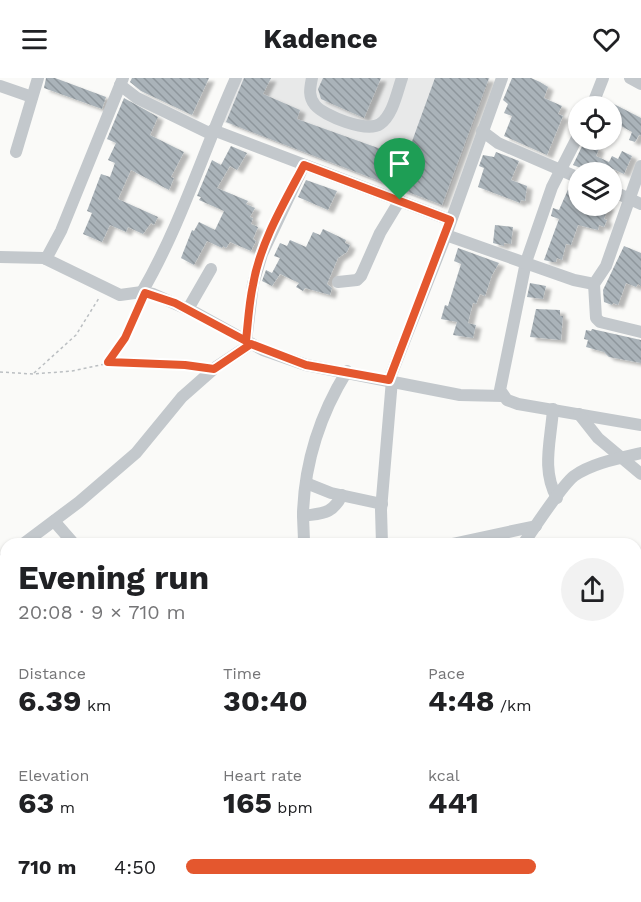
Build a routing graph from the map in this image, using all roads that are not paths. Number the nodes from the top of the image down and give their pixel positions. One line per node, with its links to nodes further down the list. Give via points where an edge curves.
1 (38, 78): 12 (street)
2 (236, 78): 13 (street)
3 (312, 78): 4 (street, via 309,89 316,106 359,126 373,127 388,115)
4 (402, 78)
5 (502, 78): 14 (street)
6 (603, 78): 11 (street)
7 (630, 78): 9 (street)
8 (122, 82): 13 (street, via 137,98); 27 (street)
9 (641, 84)
10 (0, 86): 12 (street)
11 (596, 96)
12 (32, 97): 16 (street)
13 (212, 132): 17 (street); 32 (street, via 195,182)
14 (482, 132): 19 (street, via 498,143); 24 (street)
15 (571, 150): 19 (street)
16 (16, 152)
17 (304, 165): 22 (street); 35 (street, via 262,254 253,284)
18 (641, 166): 23 (street)
19 (561, 169): 20 (street); 28 (street)
20 (568, 172)
21 (622, 195): 23 (street)
22 (400, 200): 24 (street); 30 (street, via 361,276)
23 (636, 201): 31 (street, via 603,274)
24 (450, 220): 25 (street)
25 (446, 235): 28 (street); 37 (street)
26 (0, 258): 27 (street)
27 (46, 259): 32 (street, via 120,296)
28 (526, 262): 31 (street); 38 (street, via 499,384)
29 (211, 269): 33 (street)
30 (338, 282)
31 (594, 284): 34 (street, via 596,318)
32 (143, 292): 33 (street)
33 (188, 309): 35 (street)
34 (641, 332)
35 (248, 342): 36 (street, via 306,365); 50 (street, via 182,397 136,453)
36 (347, 371): 37 (street); 45 (street, via 326,409)
37 (390, 380): 38 (street, via 460,395); 48 (street)
38 (503, 396): 39 (street, via 518,404)
39 (553, 409): 40 (street); 47 (street, via 547,458 549,481)
40 (579, 414): 41 (street); 43 (street)
41 (641, 425)
42 (641, 453): 43 (street)
43 (621, 458): 44 (street); 47 (street, via 575,476)
44 (641, 474)
45 (306, 483): 46 (street); 49 (street)
46 (342, 495): 48 (street); 49 (street, via 336,507 321,516)
47 (557, 498): 51 (street)
48 (382, 504): 55 (street)
49 (303, 516): 54 (street)
50 (54, 521): 52 (street); 53 (street)
51 (536, 526): 56 (street); 57 (street)
52 (31, 538)
53 (69, 538)
54 (304, 538)
55 (382, 538)
56 (480, 538)
57 (529, 538)

